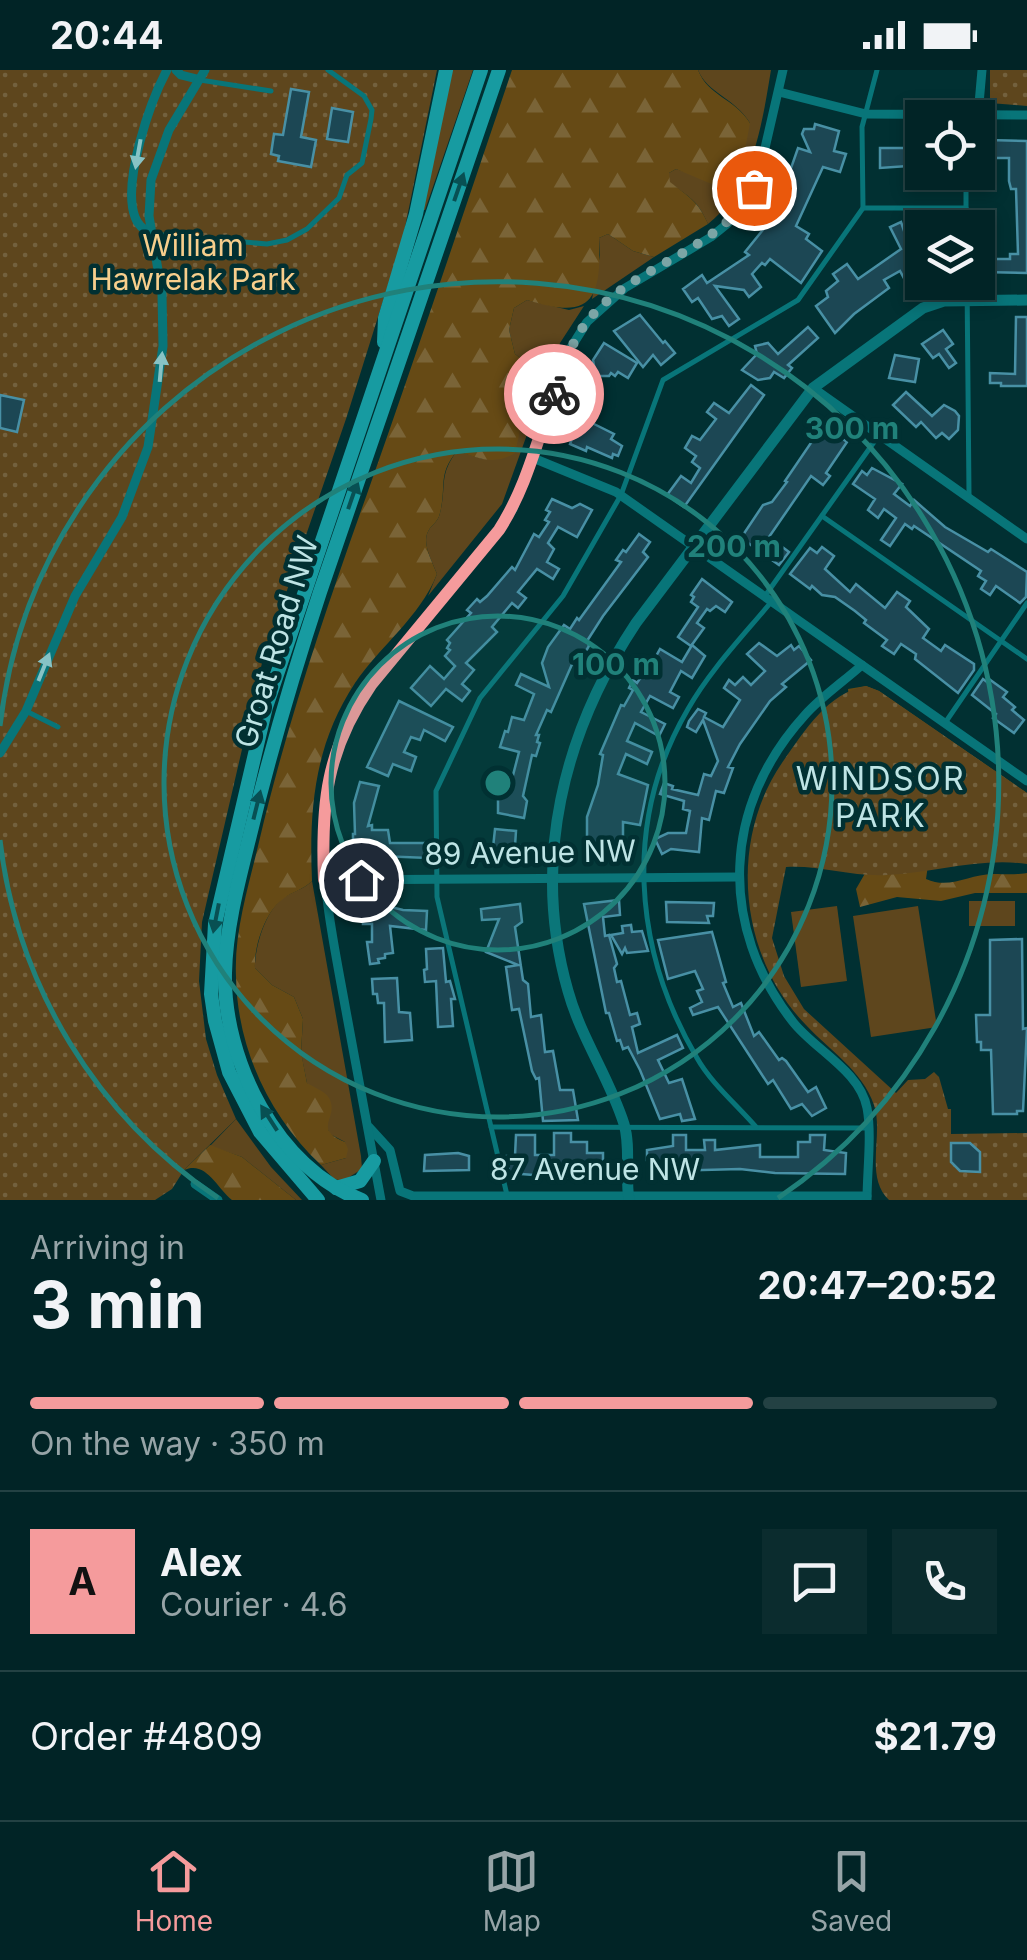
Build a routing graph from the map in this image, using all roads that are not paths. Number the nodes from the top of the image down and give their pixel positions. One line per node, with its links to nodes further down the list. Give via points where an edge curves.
1 (166, 70): 22 (street, one-way to 22, via 145,123 132,201 136,221)
2 (176, 70): 11 (street)
3 (205, 70): 11 (street)
4 (328, 70): 22 (lane, via 364,96 372,120 362,162 347,175 339,198 307,229 267,244)
5 (446, 70): 26 (main road, via 416,214 385,318)
6 (482, 70): 26 (main road, Groat Road NW)
7 (499, 70): 57 (main road, Groat Road NW, one-way to 7, via 297,1156 246,1076 229,1016 228,933 299,656)
8 (783, 70): 13 (street)
9 (876, 70): 15 (lane)
10 (982, 70): 14 (street)
11 (197, 80): 12 (lane); 22 (street, via 158,156 149,197)
12 (271, 91)
13 (779, 92): 15 (street); 29 (street, via 747,200 711,237 625,288 587,322 570,348)
14 (979, 100)
15 (866, 114): 17 (street); 20 (lane)
16 (1027, 114): 18 (street)
17 (905, 115)
18 (995, 115)
19 (966, 190): 21 (lane)
20 (863, 208): 21 (lane); 30 (lane, via 798,300 663,380)
21 (966, 208)
22 (151, 234): 40 (street, one-way to 22, via 75,596 122,516 148,447 163,346)
23 (967, 300): 27 (street, via 906,317); 31 (lane)
24 (995, 300): 25 (street)
25 (1027, 300)
26 (383, 356): 62 (main road, Groat Road NW, one-way to 62, via 266,707 212,946 215,1021 236,1091 275,1153)
27 (813, 388): 28 (street); 34 (street)
28 (879, 434): 31 (street); 32 (lane)
29 (534, 458): 30 (street); 49 (street, via 499,530 355,708 324,798)
30 (621, 496): 34 (street); 48 (lane, via 563,596 480,698 436,791)
31 (968, 498): 33 (street)
32 (822, 516): 35 (lane); 37 (lane)
33 (1027, 538)
34 (695, 546): 35 (street); 47 (street, via 610,663 587,709 560,790)
35 (768, 599): 39 (street); 45 (lane, via 686,712 654,785)
36 (1027, 603): 37 (lane)
37 (1001, 641): 38 (lane); 41 (lane)
38 (1027, 659)
39 (862, 665): 41 (street); 46 (street, via 804,716 760,777)
40 (26, 711): 42 (lane); 43 (street)
41 (944, 723): 44 (street)
42 (58, 727)
43 (0, 753)
44 (1027, 781)
45 (642, 877): 46 (street, 89 Avenue NW); 47 (street, 89 Avenue NW); 53 (lane, via 654,965 698,1060)
46 (737, 877): 54 (street, via 757,964 793,1022 854,1082 867,1107)
47 (552, 878): 48 (street, 89 Avenue NW); 52 (street, via 568,990)
48 (436, 879): 49 (street, 89 Avenue NW); 51 (lane)
49 (324, 880): 50 (street)
50 (368, 1125): 55 (street); 58 (street, 87 Avenue NW, via 390,1150 400,1191)
51 (491, 1126): 52 (lane); 58 (lane)
52 (625, 1127): 53 (lane); 59 (street)
53 (756, 1127): 54 (lane)
54 (867, 1128): 60 (street)
55 (374, 1162): 57 (main road, via 360,1181); 64 (street)
56 (194, 1184): 61 (street)
57 (336, 1188): 63 (main road, Groat Road NW)
58 (507, 1195): 59 (street, 87 Avenue NW)
59 (628, 1197): 60 (street, 87 Avenue NW)
60 (867, 1198)
61 (218, 1200)
62 (318, 1200)
63 (362, 1200)
64 (381, 1200)

